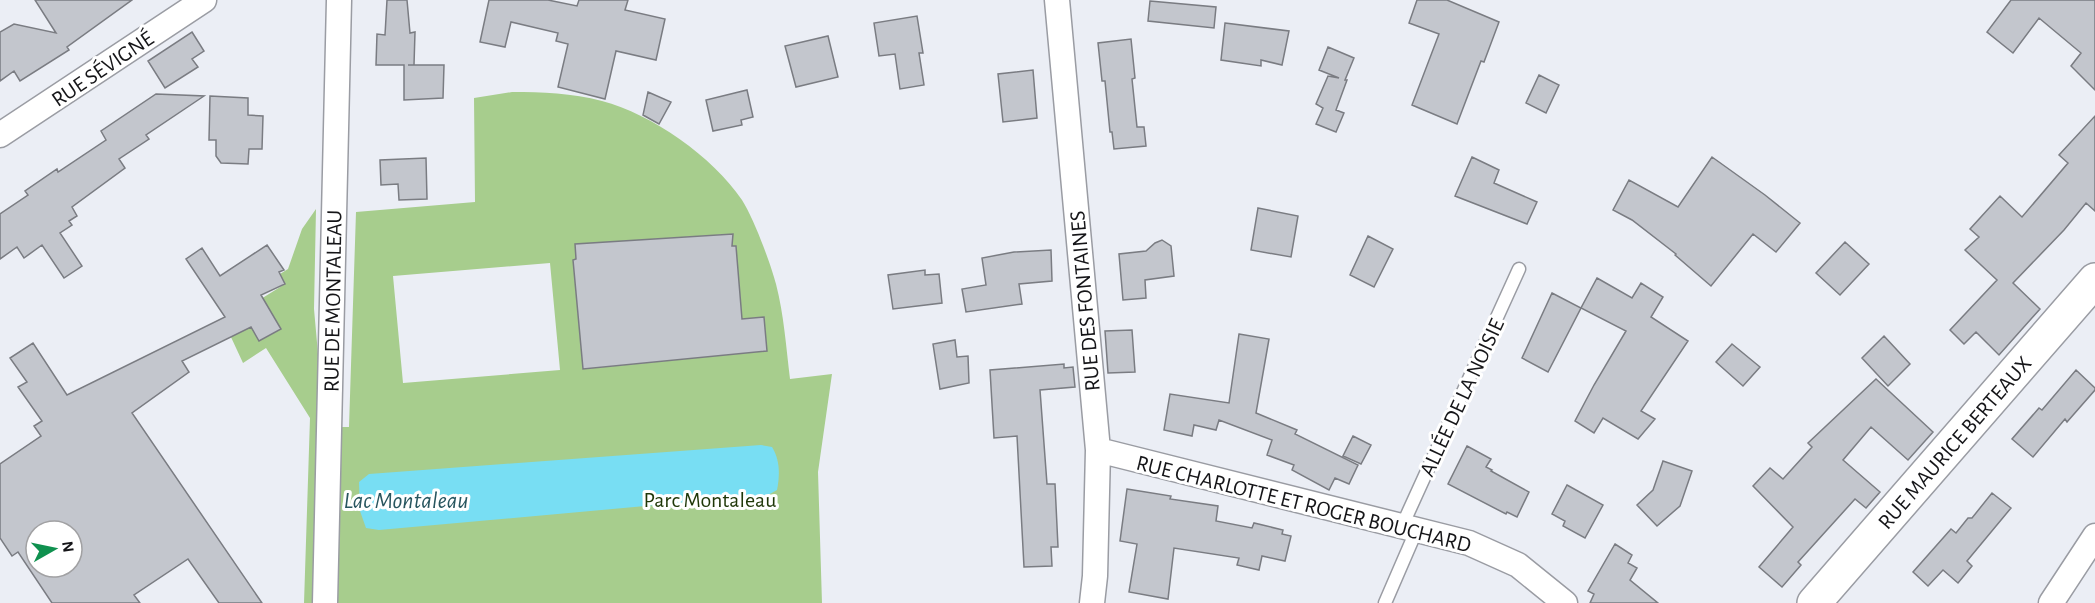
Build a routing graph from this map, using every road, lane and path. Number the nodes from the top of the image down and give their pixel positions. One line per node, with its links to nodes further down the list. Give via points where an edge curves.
1 (204, 0): 4 (street, RUE SÉVIGNÉ)
2 (339, 0): 10 (street, RUE DE MONTALEAU)
3 (1057, 0): 7 (street, RUE DES FONTAINES)
4 (0, 135)
5 (1519, 269): 8 (lane, ALLÉE DE LA NOISIE)
6 (2095, 280): 14 (street, RUE MAURICE BERTEAUX)
7 (1098, 450): 8 (street, RUE CHARLOTTE ET ROGER BOUCHARD); 11 (street, RUE DES FONTAINES)
8 (1409, 527): 12 (lane, ALLÉE DE LA NOISIE); 13 (street, RUE CHARLOTTE ET ROGER BOUCHARD, via 1469,543 1518,565)
9 (2095, 536): 15 (street)
10 (325, 603)
11 (1092, 603)
12 (1385, 603)
13 (1565, 603)
14 (1814, 603)
15 (2051, 603)

